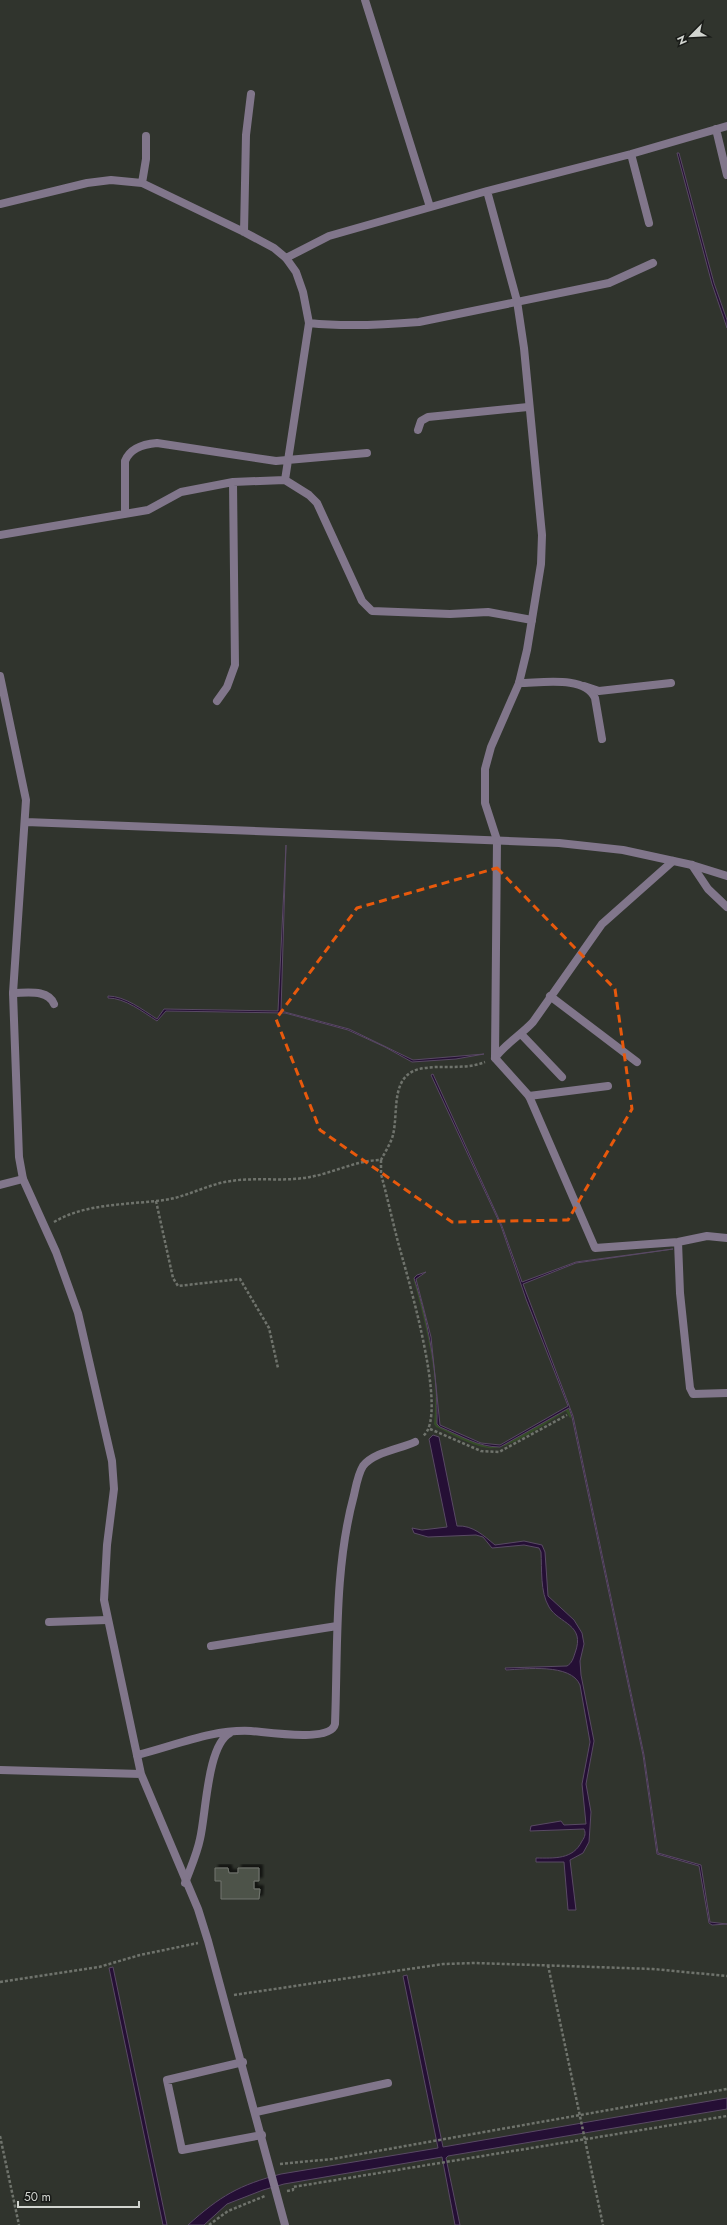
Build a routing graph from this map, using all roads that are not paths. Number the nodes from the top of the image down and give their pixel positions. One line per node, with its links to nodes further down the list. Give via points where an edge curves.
1 (365, 0): 11 (street)
2 (251, 94): 13 (street, via 246,135)
3 (727, 126): 4 (street)
4 (716, 129): 6 (street); 7 (street)
5 (146, 136): 8 (street)
6 (631, 154): 9 (street); 12 (street)
7 (727, 175)
8 (142, 183): 10 (street, via 111,180 87,183); 13 (street)
9 (487, 191): 11 (street); 16 (street)
10 (0, 204)
11 (430, 207): 14 (street, via 329,236)
12 (649, 223)
13 (244, 232): 14 (street, via 274,248)
14 (286, 258): 17 (street, via 296,272)
15 (653, 263): 16 (street, via 609,283)
16 (517, 301): 17 (street, via 419,322 392,325); 18 (street, via 524,348)
17 (309, 323): 21 (street)
18 (528, 407): 19 (street, via 428,417 421,421); 26 (street, via 542,535 541,564)
19 (418, 430)
20 (367, 453): 21 (street)
21 (288, 459): 22 (street); 24 (street, via 276,461 157,443 146,444 136,448 125,461)
22 (285, 480): 23 (street); 26 (street, via 310,495 317,503 362,601 372,612 488,612)
23 (233, 482): 24 (street, via 181,492 148,510); 31 (street, via 235,665 227,687)
24 (125, 514): 25 (street)
25 (0, 535)
26 (532, 620): 28 (street)
27 (0, 676): 33 (street, via 24,782)
28 (519, 683): 30 (street, via 573,683); 34 (street, via 491,747 486,769 485,803)
29 (671, 683): 30 (street, via 599,691)
30 (584, 686): 32 (street, via 595,698)
31 (216, 701)
32 (602, 740)
33 (26, 822): 34 (street); 39 (street)
34 (497, 840): 35 (street, via 623,850); 43 (street)
35 (673, 860): 36 (street); 40 (street, via 602,924)
36 (692, 865): 37 (street); 38 (street, via 708,889)
37 (727, 876)
38 (727, 907)
39 (13, 992): 41 (street, via 45,994); 48 (street, via 17,1136)
40 (550, 996): 42 (street, via 533,1022); 44 (street)
41 (54, 1004)
42 (521, 1034): 43 (street, via 503,1047); 45 (street)
43 (495, 1058): 47 (street)
44 (637, 1062)
45 (562, 1077)
46 (608, 1086): 47 (street)
47 (529, 1096): 51 (street, via 595,1248)
48 (23, 1179): 49 (street); 54 (street, via 56,1252 78,1313 112,1461 114,1489 104,1600)
49 (0, 1185)
50 (727, 1238): 51 (street, via 706,1236)
51 (678, 1242): 52 (street, via 680,1293 690,1388 693,1394 698,1395)
52 (727, 1393)
53 (415, 1442): 56 (street, via 371,1459 361,1471 344,1544)
54 (107, 1620): 55 (street); 59 (street)
55 (49, 1622)
56 (337, 1626): 57 (street); 58 (street, via 334,1724 330,1731 324,1734 296,1735)
57 (212, 1646)
58 (232, 1732): 59 (street, via 183,1741); 62 (street, via 221,1741 214,1761 208,1782 200,1841)
59 (136, 1755): 61 (street)
60 (0, 1770): 61 (street)
61 (141, 1774): 62 (street)
62 (185, 1883): 63 (street, via 198,1909)
63 (243, 2062): 65 (street); 66 (street, via 168,2080 182,2150)
64 (388, 2083): 65 (street)
65 (256, 2112): 66 (street)
66 (262, 2134): 67 (street)
67 (285, 2225)

